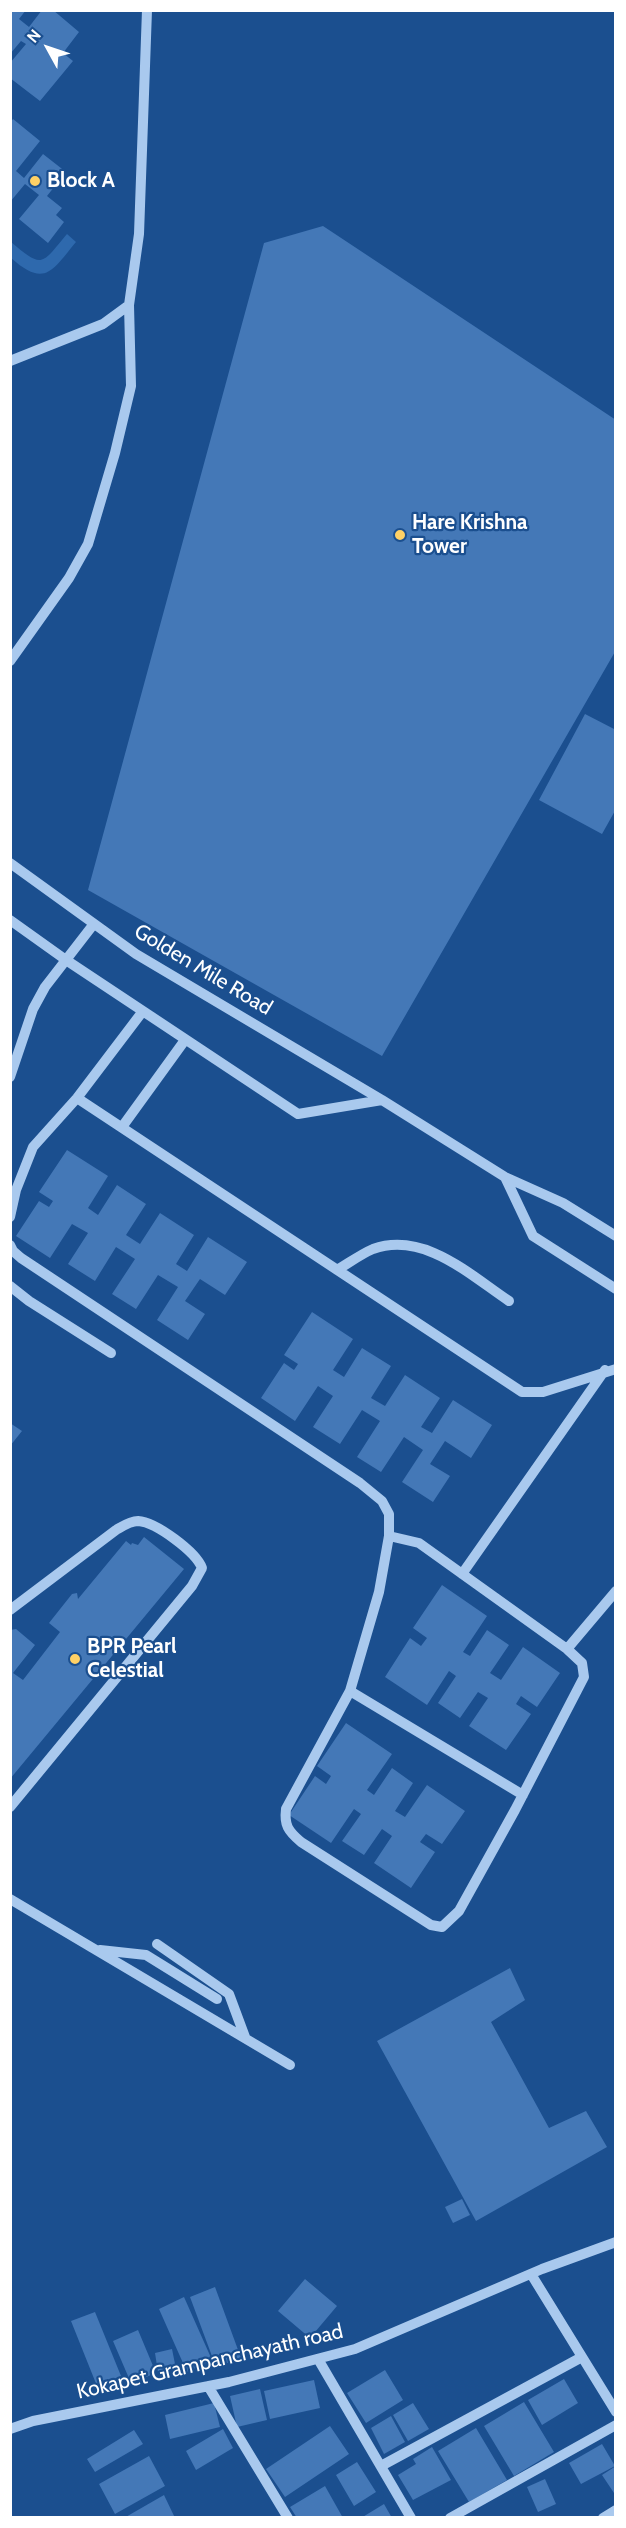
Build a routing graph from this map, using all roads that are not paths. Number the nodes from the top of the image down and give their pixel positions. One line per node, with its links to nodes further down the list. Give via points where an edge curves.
1 (147, 10): 2 (street, via 139,234)
2 (129, 305): 3 (street, via 103,324); 4 (street, via 130,386 88,544 69,578)
3 (10, 361)
4 (10, 661)
5 (10, 863): 7 (street, Golden Mile Road)
6 (10, 920): 8 (street)
7 (93, 925): 8 (street); 13 (street, Golden Mile Road)
8 (66, 960): 9 (street); 11 (street, via 33,1009)
9 (143, 1011): 10 (street); 12 (street)
10 (185, 1040): 13 (street, via 298,1114); 14 (street)
11 (10, 1077)
12 (77, 1098): 14 (street); 16 (street, via 33,1147)
13 (382, 1100): 15 (street, Golden Mile Road)
14 (122, 1127): 19 (street)
15 (505, 1177): 17 (street, Golden Mile Road, via 563,1203); 21 (street, via 533,1236)
16 (10, 1217)
17 (615, 1236)
18 (10, 1245): 25 (street, via 21,1258 360,1483 382,1501 389,1514)
19 (337, 1270): 22 (street, via 373,1249 411,1244 443,1258); 24 (street, via 522,1392 543,1392)
20 (10, 1286): 23 (street)
21 (615, 1289)
22 (509, 1301)
23 (111, 1353)
24 (610, 1370): 26 (street)
25 (389, 1536): 26 (street, via 419,1543); 30 (street, via 379,1592)
26 (462, 1574): 29 (street)
27 (615, 1591): 29 (street)
28 (10, 1610): 32 (street, via 128,1523 138,1521 159,1529 192,1552 202,1569)
29 (567, 1649): 31 (street, via 582,1663 584,1677)
30 (350, 1691): 31 (street); 31 (street, via 286,1809 285,1821 289,1832 301,1842 431,1925 442,1927 459,1911)
31 (523, 1795)
32 (10, 1808)
33 (10, 1899): 35 (street)
34 (157, 1944): 37 (street, via 229,1994)
35 (96, 1950): 36 (street, via 146,1955); 37 (street)
36 (217, 1999)
37 (245, 2037): 38 (street)
38 (290, 2065)
39 (615, 2242): 40 (street, Kokapet Grampanchayath road)
40 (531, 2274): 41 (street); 42 (street, Kokapet Grampanchayath road, via 355,2349)
41 (582, 2357): 44 (street); 47 (street)
42 (318, 2359): 43 (street, Kokapet Grampanchayath road); 47 (street)
43 (208, 2386): 46 (street, Kokapet Grampanchayath road); 49 (street)
44 (615, 2412)
45 (615, 2425): 51 (street)
46 (10, 2429)
47 (381, 2466): 50 (street)
48 (615, 2510): 52 (street)
49 (288, 2517)
50 (411, 2517)
51 (450, 2517)
52 (603, 2517)

